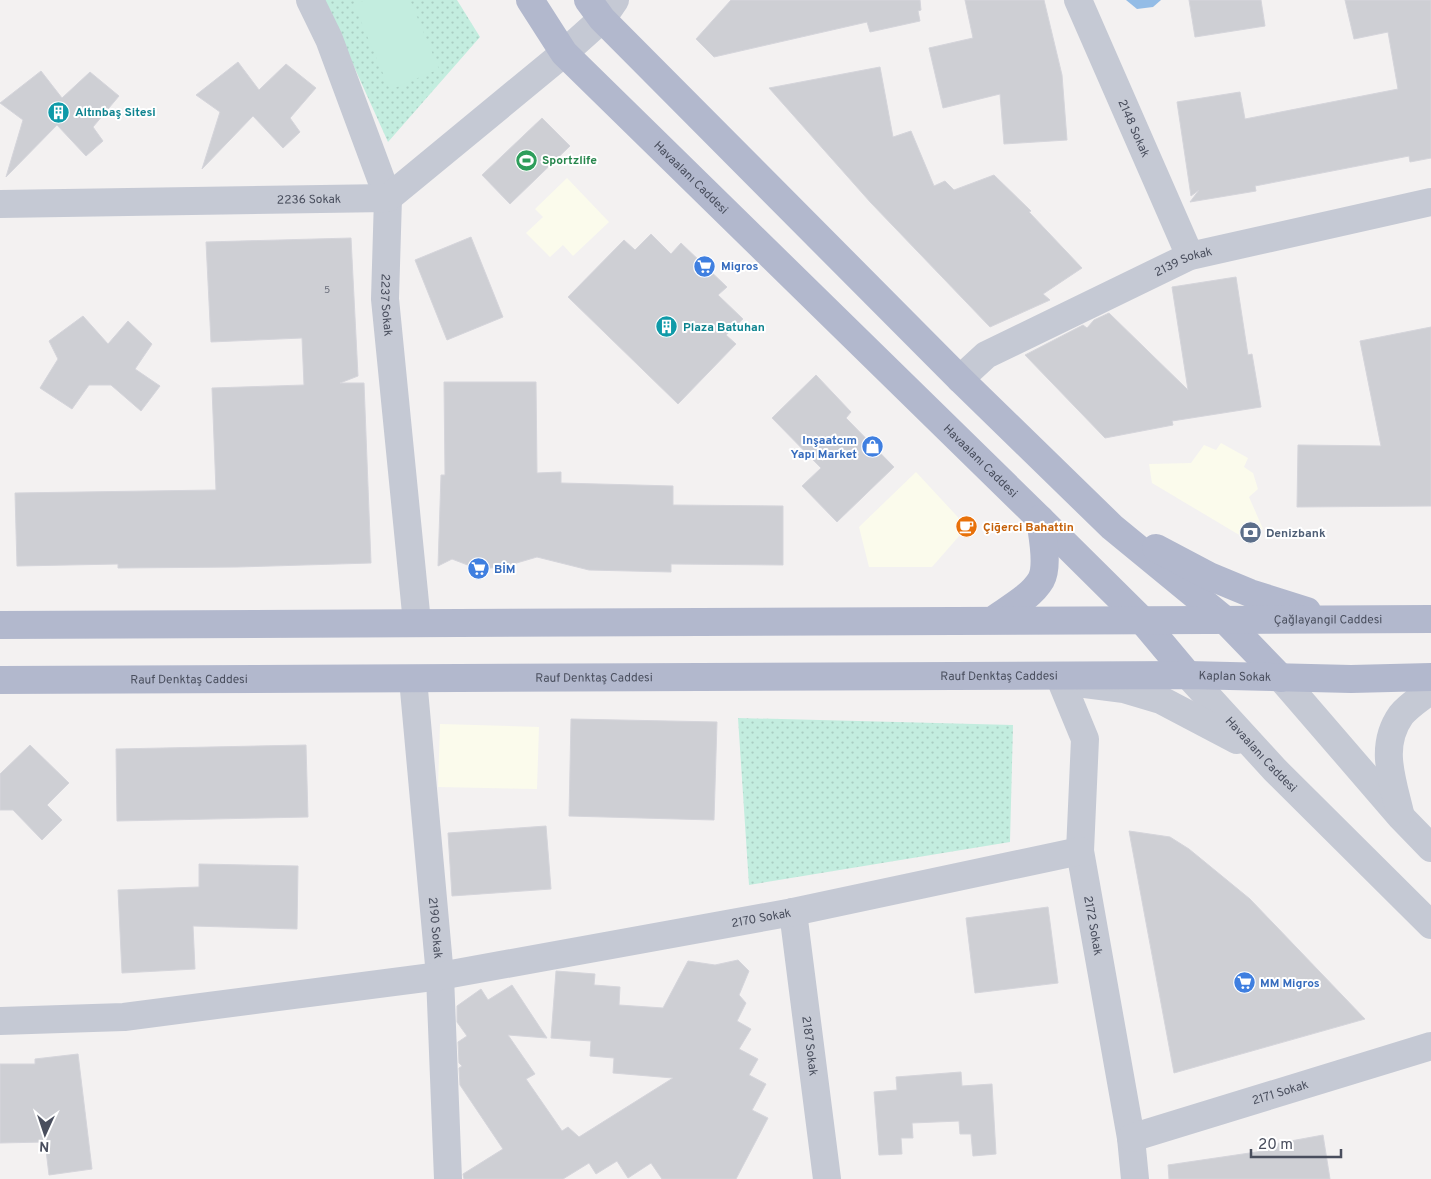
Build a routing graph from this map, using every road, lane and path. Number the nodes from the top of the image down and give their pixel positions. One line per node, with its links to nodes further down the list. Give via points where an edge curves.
1 (310, 0): 6 (street, 2237 Sokak, via 329,39)
2 (530, 0): 5 (main road, Havaalanı Caddesi)
3 (1078, 0): 9 (street, 2148 Sokak)
4 (602, 6): 5 (street); 10 (main road)
5 (564, 52): 6 (street); 11 (main road, Havaalanı Caddesi)
6 (388, 198): 8 (street, 2236 Sokak); 18 (street, 2237 Sokak, via 385,299)
7 (1431, 202): 9 (street, 2139 Sokak)
8 (0, 204)
9 (1190, 256): 10 (street, 2139 Sokak, via 986,355)
10 (960, 379): 12 (main road)
11 (1040, 518): 13 (main road, Havaalanı Caddesi); 17 (main road, via 1045,553 1041,580)
12 (1114, 528): 14 (main road); 15 (main road, via 1209,576 1250,593)
13 (1141, 619): 14 (main road, Çağlayangil Caddesi); 17 (main road); 20 (main road, Havaalanı Caddesi)
14 (1224, 619): 15 (main road, Çağlayangil Caddesi); 23 (main road)
15 (1333, 619): 16 (main road, Çağlayangil Caddesi)
16 (1431, 619)
17 (993, 620): 18 (main road)
18 (417, 623): 19 (main road)
19 (0, 625)
20 (1188, 675): 22 (main road, Rauf Denktaş Caddesi); 23 (main road, Kaplan Sokak); 27 (street, Havaalanı Caddesi)
21 (1431, 677): 23 (main road)
22 (1060, 678): 24 (main road, Rauf Denktaş Caddesi); 27 (street, via 1161,700); 30 (street, 2172 Sokak, via 1085,739)
23 (1282, 678): 28 (street)
24 (412, 679): 25 (main road, Rauf Denktaş Caddesi); 33 (street, 2190 Sokak)
25 (0, 680)
26 (1431, 690): 28 (street, via 1401,715 1387,746)
27 (1258, 752): 32 (street, Havaalanı Caddesi)
28 (1401, 817): 29 (street)
29 (1431, 848)
30 (1080, 851): 31 (street, 2170 Sokak); 36 (street, 2172 Sokak)
31 (793, 912): 33 (street, 2170 Sokak); 38 (street, 2187 Sokak)
32 (1431, 925)
33 (440, 976): 34 (street, 2170 Sokak, via 124,1018); 37 (street, 2190 Sokak)
34 (0, 1021)
35 (1431, 1046): 36 (street, 2171 Sokak)
36 (1131, 1138): 39 (street, 2172 Sokak)
37 (448, 1179)
38 (827, 1179)
39 (1135, 1179)

